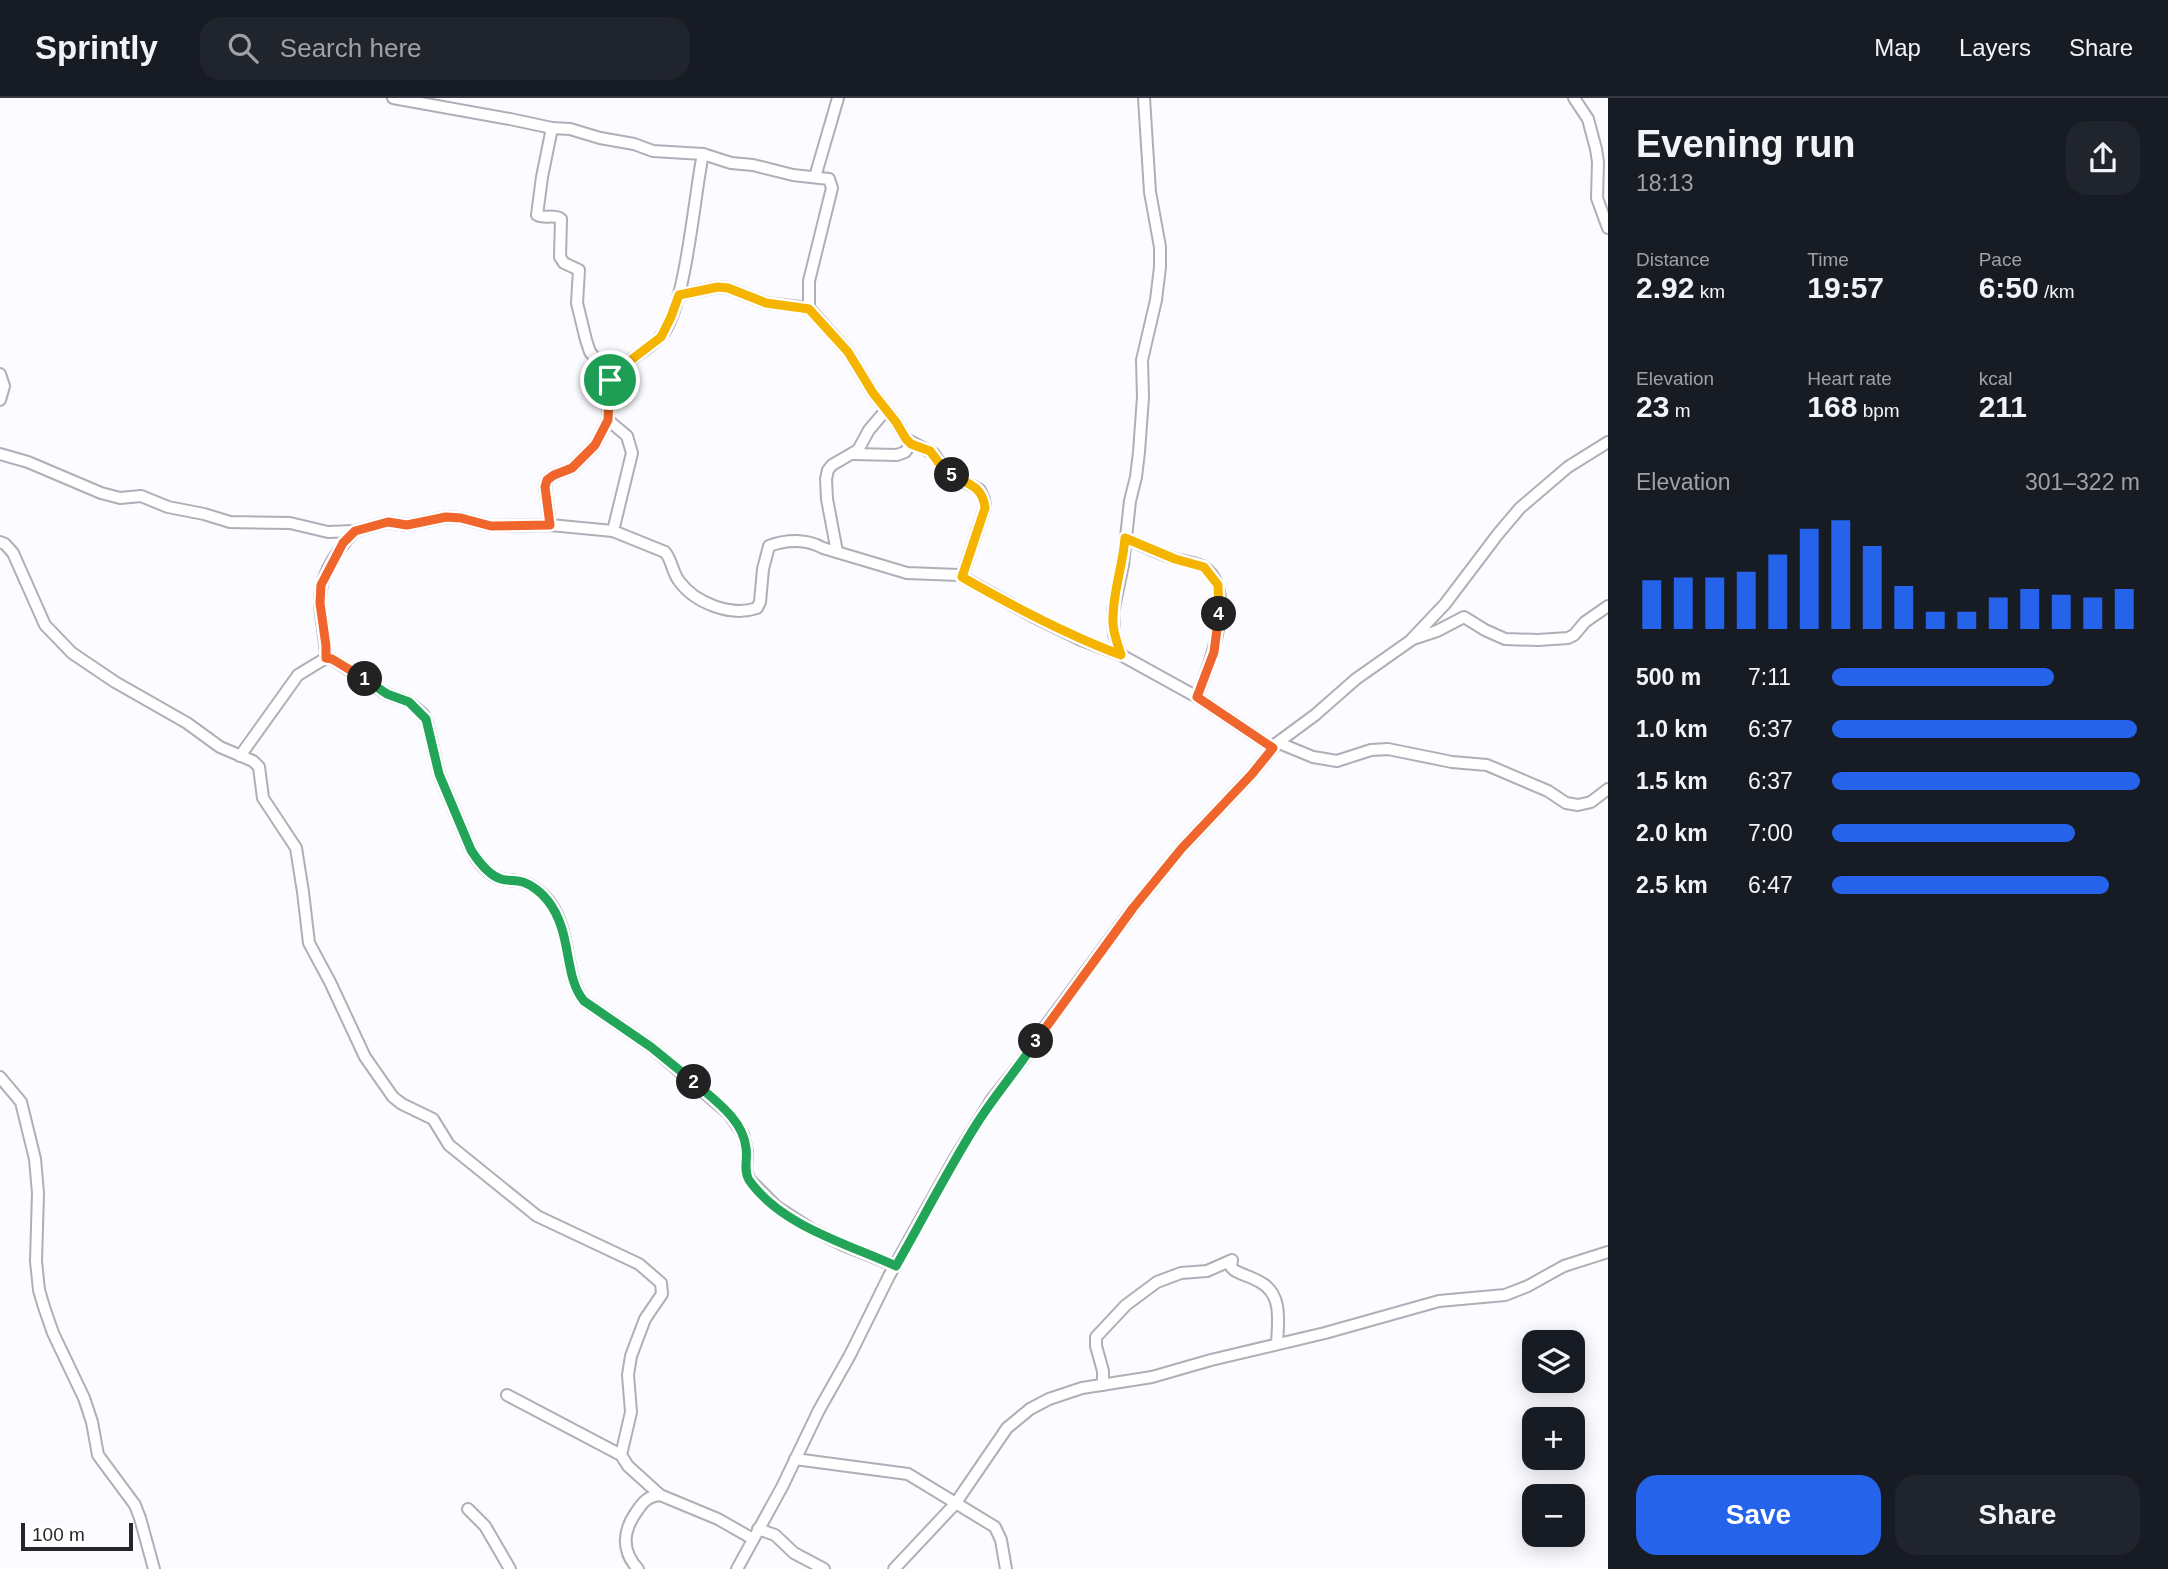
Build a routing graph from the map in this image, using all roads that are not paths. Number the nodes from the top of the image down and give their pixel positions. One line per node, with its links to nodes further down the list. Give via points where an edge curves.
1 (393, 98): 5 (street)
2 (838, 98): 7 (street)
3 (1144, 98): 23 (street, via 1160,267 1142,360 1139,452)
4 (1574, 98): 8 (street, via 1588,119 1596,149 1597,198)
5 (552, 128): 6 (street, via 653,151); 12 (street, via 537,215 561,219 561,257 579,270 577,303 586,340)
6 (704, 154): 7 (street); 9 (street)
7 (815, 177): 10 (street, via 829,179 832,188 809,281)
8 (1608, 228)
9 (679, 295): 10 (street, via 728,288 766,303); 12 (street, via 661,337)
10 (809, 309): 14 (street, via 848,352)
11 (0, 374): 13 (street, via 4,386)
12 (610, 380): 15 (street)
13 (0, 400)
14 (886, 410): 17 (street); 19 (street)
15 (608, 420): 20 (street, via 588,454 547,480); 22 (street, via 627,436 632,453)
16 (1608, 442): 28 (street, via 1568,467 1520,508 1445,604)
17 (911, 444): 19 (street, via 897,455); 26 (street, via 930,451 946,472 982,494 985,508)
18 (0, 454): 21 (street, via 101,493 120,498 141,496 225,521)
19 (853, 454): 25 (street, via 832,465 826,479)
20 (550, 525): 21 (street, via 491,526 446,517 407,525 388,522); 22 (street)
21 (355, 531): 30 (street, via 343,543 321,585)
22 (613, 531): 25 (street, via 665,552 683,586 702,600 734,610 757,608 761,602 769,546 805,541)
23 (1125, 538): 29 (street, via 1113,612); 31 (street, via 1200,565 1218,585 1214,652)
24 (0, 542): 33 (street, via 13,553 46,625 72,653)
25 (837, 552): 26 (street, via 908,573)
26 (962, 577): 29 (street, via 1032,616)
27 (1608, 606): 28 (street, via 1568,638 1505,639 1464,617)
28 (1410, 640): 32 (street)
29 (1121, 655): 31 (street)
30 (326, 658): 33 (street, via 298,675); 37 (street, via 423,714 439,774 477,860 493,875 523,882 546,897 562,924 578,995 651,1047 729,1114 743,1134 747,1174 762,1194 811,1229)
31 (1197, 697): 32 (street)
32 (1276, 745): 34 (street, via 1337,761 1388,749 1487,765 1578,806 1591,803); 37 (street, via 1133,908 992,1099)
33 (240, 756): 41 (street, via 259,767 263,798 296,848 309,943 383,1086 402,1104 433,1119 449,1145 525,1207 549,1223 639,1264 661,1283 662,1294 645,1319 631,1356 631,1412)
34 (1608, 789)
35 (0, 1077): 47 (street, via 21,1102 35,1159 36,1261 44,1307 84,1398 98,1455 141,1518)
36 (1608, 1252): 38 (street, via 1564,1266 1505,1295 1429,1303)
37 (896, 1266): 42 (street)
38 (1277, 1345): 39 (street); 39 (street, via 1279,1320 1271,1290 1234,1270 1231,1260 1207,1271 1181,1273 1157,1282 1114,1316 1096,1337)
39 (1103, 1385): 44 (street, via 1065,1392 1030,1409 1007,1428 962,1492)
40 (507, 1395): 41 (street)
41 (621, 1455): 43 (street)
42 (795, 1459): 44 (street, via 908,1475); 46 (street)
43 (660, 1495): 46 (street); 49 (street, via 644,1502 626,1528 630,1557)
44 (950, 1500): 52 (street); 53 (street, via 997,1530)
45 (468, 1508): 48 (street, via 485,1526)
46 (755, 1534): 50 (street); 51 (street, via 775,1535 794,1553)
47 (154, 1569)
48 (510, 1569)
49 (638, 1569)
50 (737, 1569)
51 (824, 1569)
52 (894, 1569)
53 (1006, 1569)

